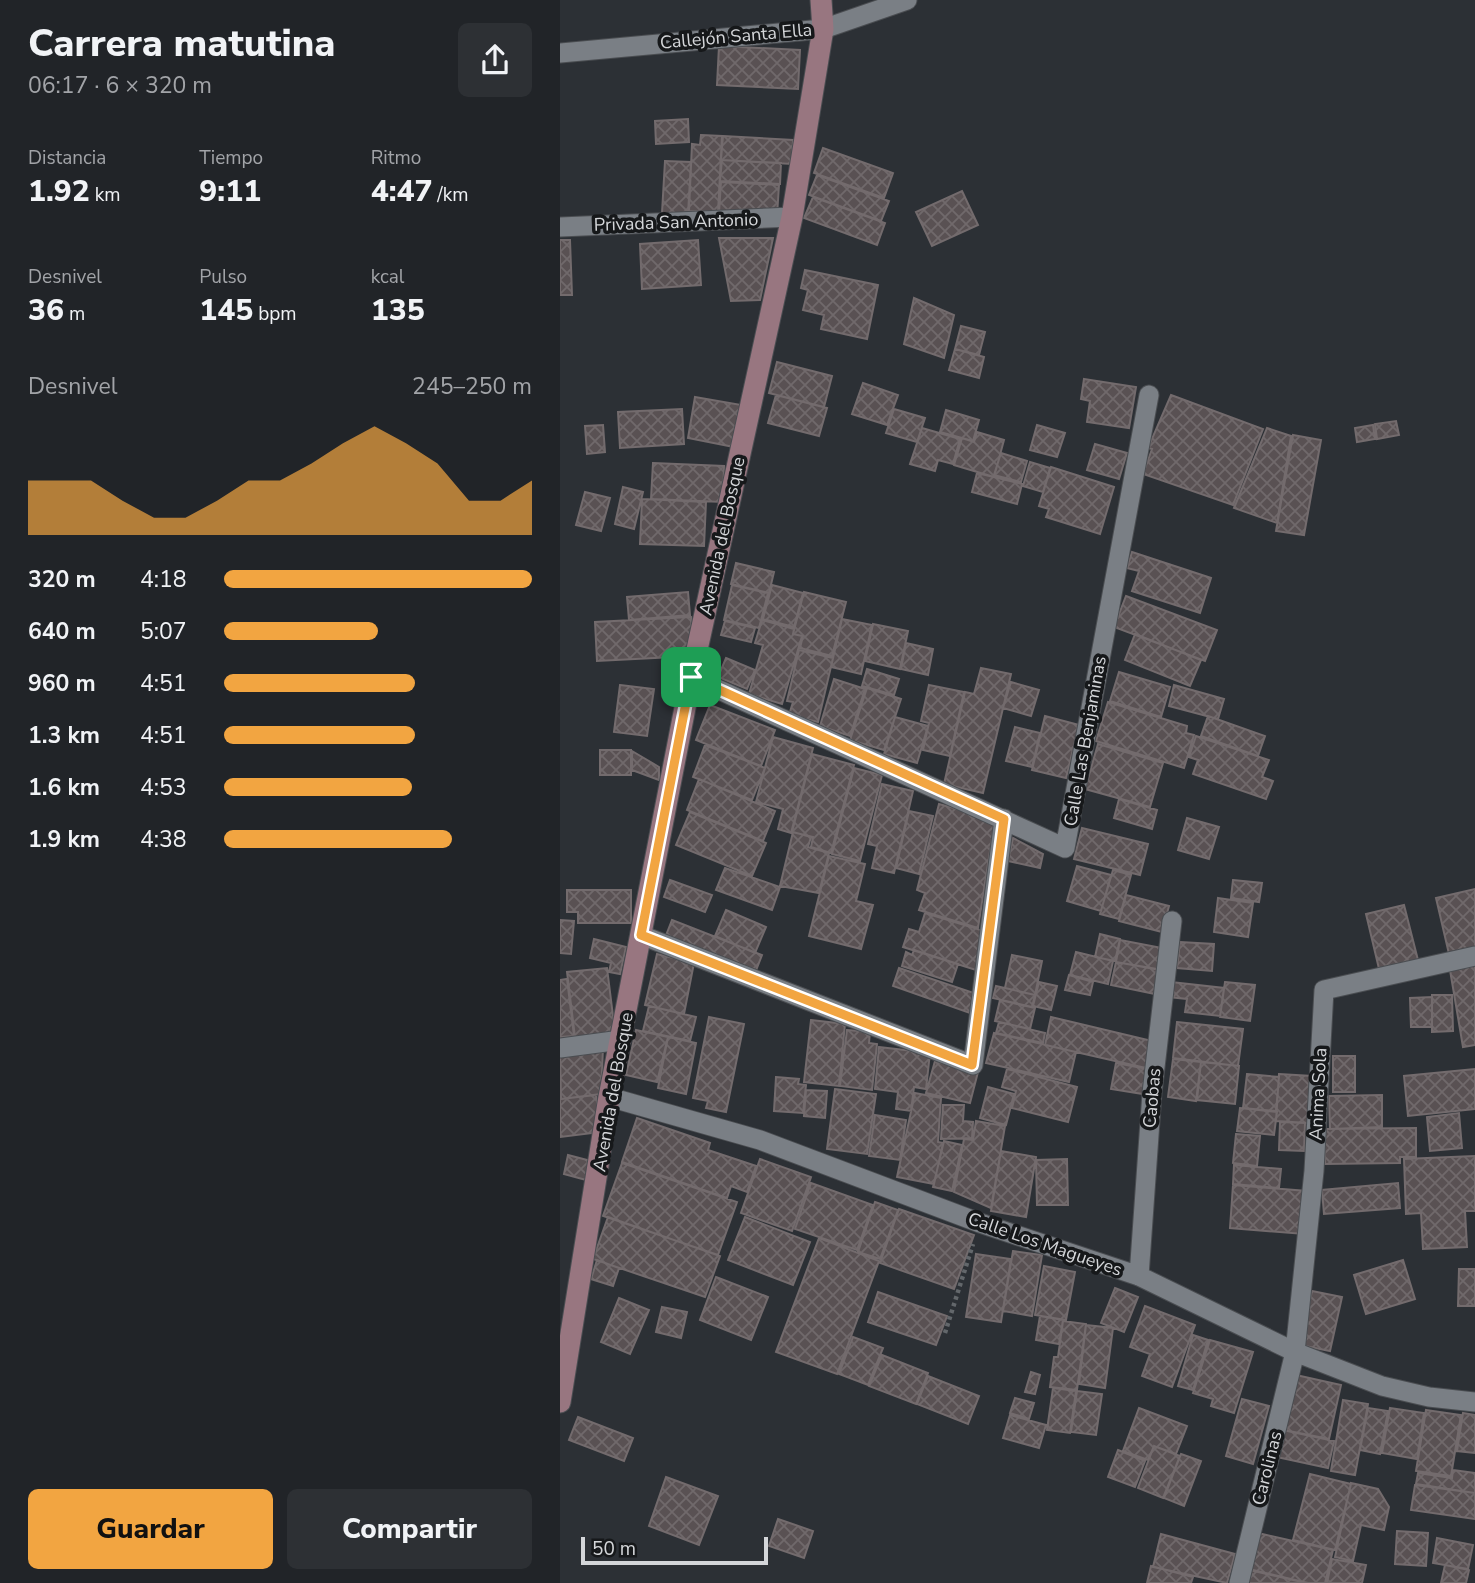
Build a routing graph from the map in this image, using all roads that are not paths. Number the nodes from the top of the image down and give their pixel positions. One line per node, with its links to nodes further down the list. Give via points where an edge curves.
1 (821, 0): 3 (street, Avenida del Bosque)
2 (907, 0): 3 (street, Callejón Santa Ella)
3 (823, 29): 4 (street, Callejón Santa Ella); 5 (street, Avenida del Bosque)
4 (560, 52)
5 (792, 217): 6 (street, Privada San Antonio); 8 (street, Avenida del Bosque)
6 (560, 227)
7 (1149, 395): 9 (street, Calle Las Benjaminas, via 1065,848)
8 (691, 677): 9 (street, Calle Las Benjaminas); 11 (street, Avenida del Bosque)
9 (1004, 819): 11 (street, via 972,1065)
10 (1172, 921): 16 (street, Caobas, via 1152,1093)
11 (641, 935): 13 (street, Avenida del Bosque)
12 (1475, 956): 17 (street, Anima Sola, via 1324,990 1314,1171)
13 (621, 1040): 14 (street); 15 (street, Avenida del Bosque)
14 (560, 1048)
15 (608, 1097): 16 (street, Calle Los Magueyes, via 760,1140 979,1223); 18 (street, Avenida del Bosque)
16 (1139, 1276): 17 (street, Calle Los Magueyes)
17 (1295, 1352): 19 (street, Calle Los Magueyes, via 1382,1387); 20 (street, Carolinas)
18 (560, 1402)
19 (1475, 1402)
20 (1239, 1583)

